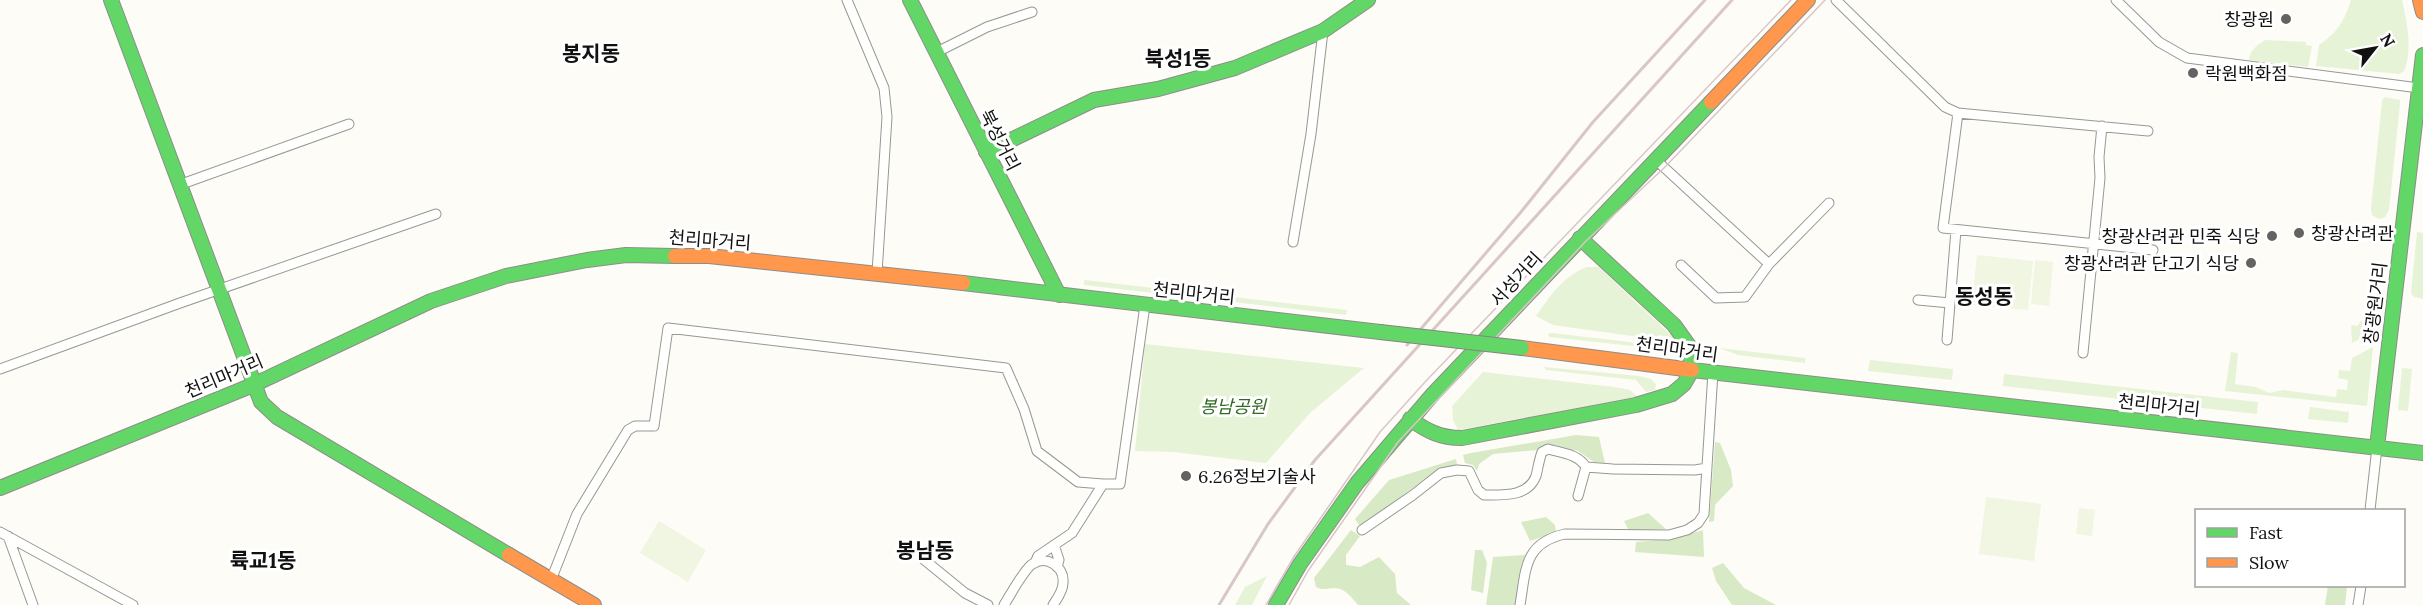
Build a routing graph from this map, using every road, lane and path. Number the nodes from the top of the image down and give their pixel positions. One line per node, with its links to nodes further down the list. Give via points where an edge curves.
1 (111, 0): 21 (main road)
2 (847, 0): 31 (street, via 884,88 887,117)
3 (910, 0): 12 (main road, 북성거리)
4 (1368, 0): 11 (main road)
5 (1808, 0): 20 (main road, 서성거리)
6 (1836, 0): 15 (street, via 1932,97)
7 (2116, 0): 14 (street, via 2159,42 2187,58)
8 (2420, 0): 10 (main road)
9 (1032, 12): 12 (street, via 987,27)
10 (2423, 12)
11 (1323, 31): 19 (main road, via 1235,68 1158,89 1094,100); 26 (street)
12 (937, 52): 19 (main road, 북성거리)
13 (2423, 55): 14 (main road, 창광원거리)
14 (2419, 88): 44 (main road, 창광원거리)
15 (1958, 113): 17 (street); 24 (street, via 1944,228)
16 (349, 124): 21 (street)
17 (2102, 126): 18 (street); 27 (street)
18 (2148, 131)
19 (986, 152): 33 (main road, 북성거리)
20 (1656, 160): 25 (main road, 서성거리); 29 (street)
21 (179, 185): 32 (main road)
22 (1829, 203): 29 (street)
23 (436, 214): 32 (street)
24 (1956, 230): 27 (street); 35 (street)
25 (1580, 238): 40 (main road, via 1674,325 1689,346); 43 (main road, 서성거리)
26 (1293, 242)
27 (2094, 244): 28 (street); 38 (street)
28 (2153, 250)
29 (1769, 264): 30 (street, via 1745,297 1716,298)
30 (1681, 265)
31 (877, 273): 33 (main road, 천리마거리); 42 (main road, 천리마거리, via 709,256 626,255 567,263 506,276 431,301)
32 (218, 291): 39 (street); 42 (main road)
33 (1059, 295): 36 (main road, 천리마거리)
34 (1918, 300): 35 (street)
35 (1950, 303): 37 (street)
36 (1145, 305): 40 (main road, 천리마거리, bridge); 48 (street, via 1120,484)
37 (1947, 340)
38 (2083, 353)
39 (0, 369)
40 (1692, 370): 41 (main road, 천리마거리); 43 (main road, via 1672,394 1636,405 1474,435 1439,436)
41 (1713, 372): 44 (main road, 천리마거리); 47 (street)
42 (253, 385): 49 (main road, 천리마거리); 58 (main road, via 261,402 277,417)
43 (1410, 419): 66 (main road, 서성거리, via 1335,512)
44 (2377, 447): 45 (main road, 천리마거리); 51 (street)
45 (2423, 453)
46 (1586, 467): 47 (street); 50 (street); 52 (street, via 1582,460 1548,449 1542,452 1528,488 1484,495 1469,471 1441,473)
47 (1707, 468): 67 (street, via 1704,514 1698,523 1669,536 1565,534 1549,538 1528,559)
48 (1103, 484): 54 (street, via 1072,532); 58 (street, via 1078,482 1037,451 1006,368 668,328 654,426 628,430 577,514)
49 (0, 488)
50 (1578, 495)
51 (2370, 509)
52 (1362, 530)
53 (4, 534): 60 (street); 61 (street)
54 (1054, 545): 56 (street, via 1038,556); 57 (street)
55 (922, 558): 63 (street)
56 (1035, 563): 57 (street, via 1050,561); 64 (street)
57 (1057, 567): 65 (street, via 1064,584)
58 (551, 580): 62 (main road)
59 (2361, 587): 68 (street)
60 (33, 605)
61 (133, 605)
62 (594, 605)
63 (988, 605)
64 (1004, 605)
65 (1053, 605)
66 (1276, 605)
67 (1520, 605)
68 (2358, 605)

